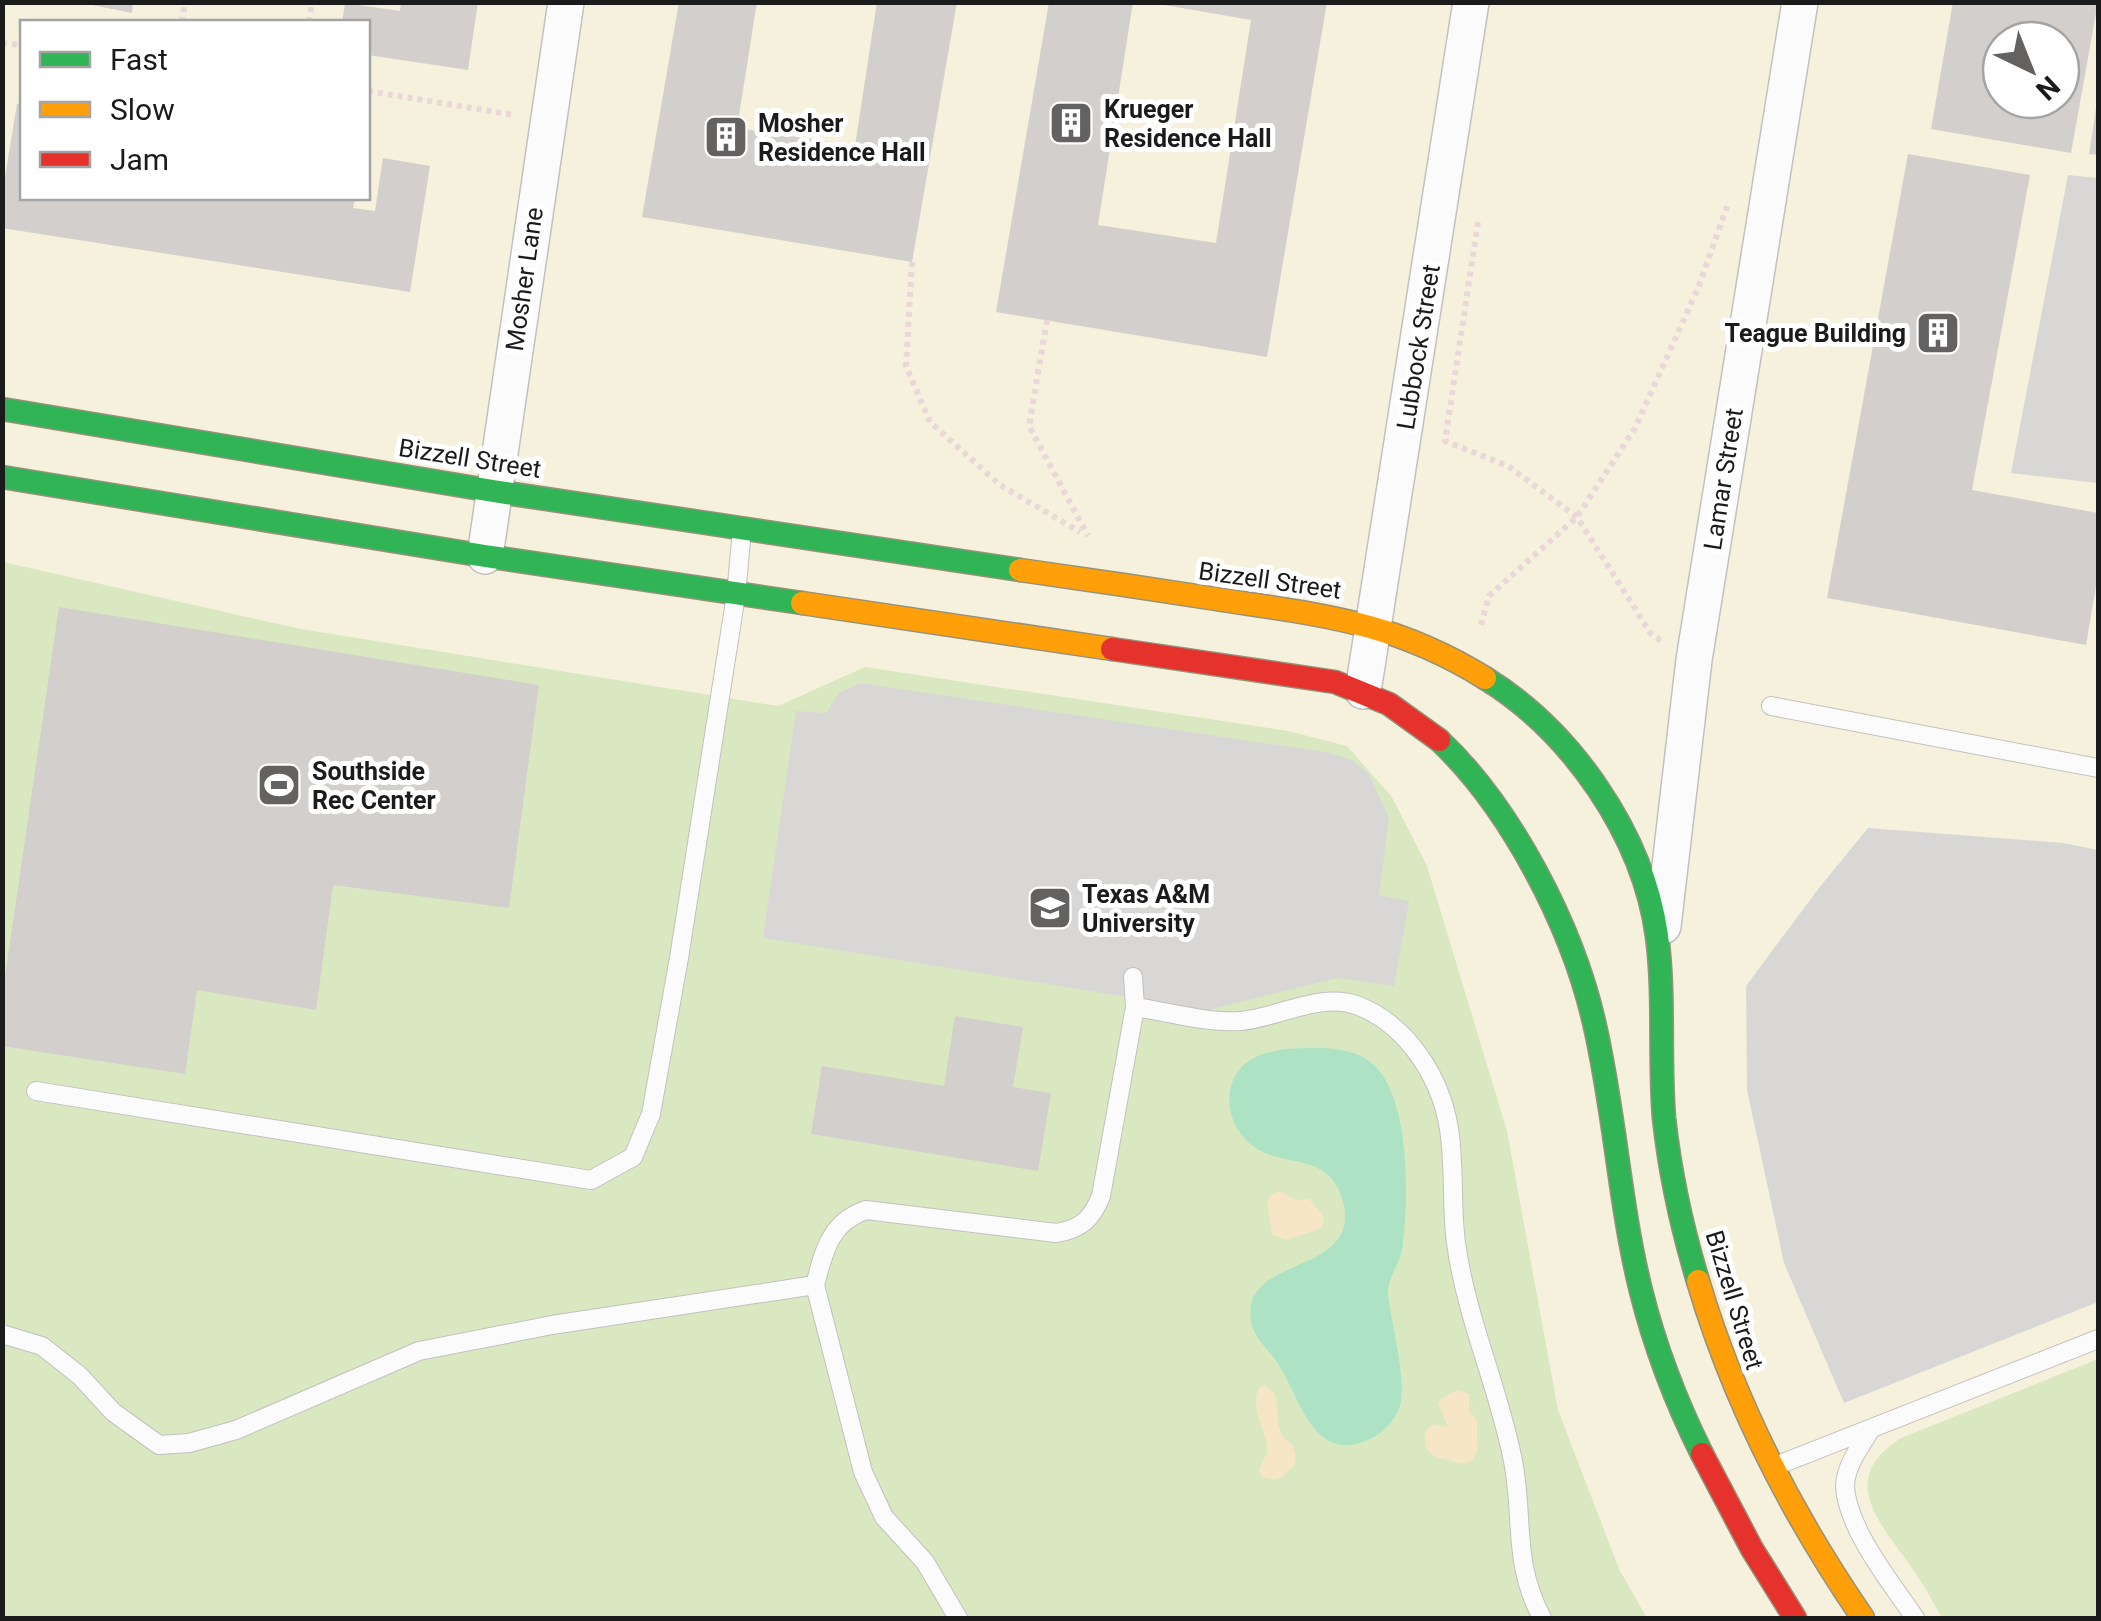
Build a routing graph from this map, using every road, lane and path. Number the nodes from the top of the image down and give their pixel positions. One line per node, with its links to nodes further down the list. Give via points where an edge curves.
1 (566, 2): 5 (street, Mosher Lane)
2 (1471, 2): 19 (street, Lubbock Street)
3 (1800, 2): 21 (street, Lamar Street)
4 (370, 91): 5 (path)
5 (548, 120): 12 (street, Mosher Lane)
6 (1729, 201): 13 (path, via 1635,428)
7 (1479, 212): 13 (path, via 1445,441 1508,466)
8 (912, 262): 15 (path, via 906,366 930,422 1000,485)
9 (1047, 320): 15 (path, via 1029,426)
10 (2, 409): 12 (street, Bizzell Street)
11 (2, 477): 17 (street, Bizzell Street)
12 (494, 491): 14 (street, Bizzell Street); 17 (street, Mosher Lane)
13 (1577, 517): 20 (path, via 1489,596); 21 (path, via 1650,634)
14 (742, 530): 18 (lane); 19 (street, Bizzell Street, via 976,574)
15 (1086, 535): 16 (path)
16 (1100, 540)
17 (484, 556): 18 (street, Bizzell Street)
18 (736, 594): 22 (street, Bizzell Street, via 969,620); 28 (lane, via 658,1075 633,1157 591,1180)
19 (1375, 624): 22 (street, Lubbock Street); 25 (street, Bizzell Street, via 1425,642 1491,679 1565,748 1625,841 1653,914)
20 (1480, 627)
21 (1694, 660): 25 (street, Lamar Street)
22 (1364, 691): 33 (street, Bizzell Street, via 1434,733 1464,764 1560,924 1594,1020 1651,1326 1676,1394)
23 (1772, 706): 24 (lane)
24 (2098, 768)
25 (1659, 957): 33 (street, Bizzell Street, via 1661,1092 1677,1200)
26 (1133, 977): 27 (lane)
27 (1134, 1007): 29 (lane, via 1093,1216 1056,1233 866,1210 847,1217 833,1234); 35 (lane, via 1242,1021 1318,1002 1355,1005 1385,1020 1418,1050 1449,1129 1456,1243 1514,1460 1527,1590)
28 (36, 1091)
29 (814, 1285): 30 (lane, via 419,1352 236,1430 160,1445 42,1346); 34 (lane, via 863,1472 884,1517 925,1562)
30 (2, 1334)
31 (2098, 1339): 32 (lane)
32 (1871, 1429): 33 (lane); 38 (lane, via 1845,1485 1861,1533)
33 (1745, 1480): 36 (street, Bizzell Street); 37 (street, Bizzell Street, via 1796,1518)
34 (958, 1618)
35 (1542, 1618)
36 (1795, 1618)
37 (1863, 1618)
38 (1915, 1618)

